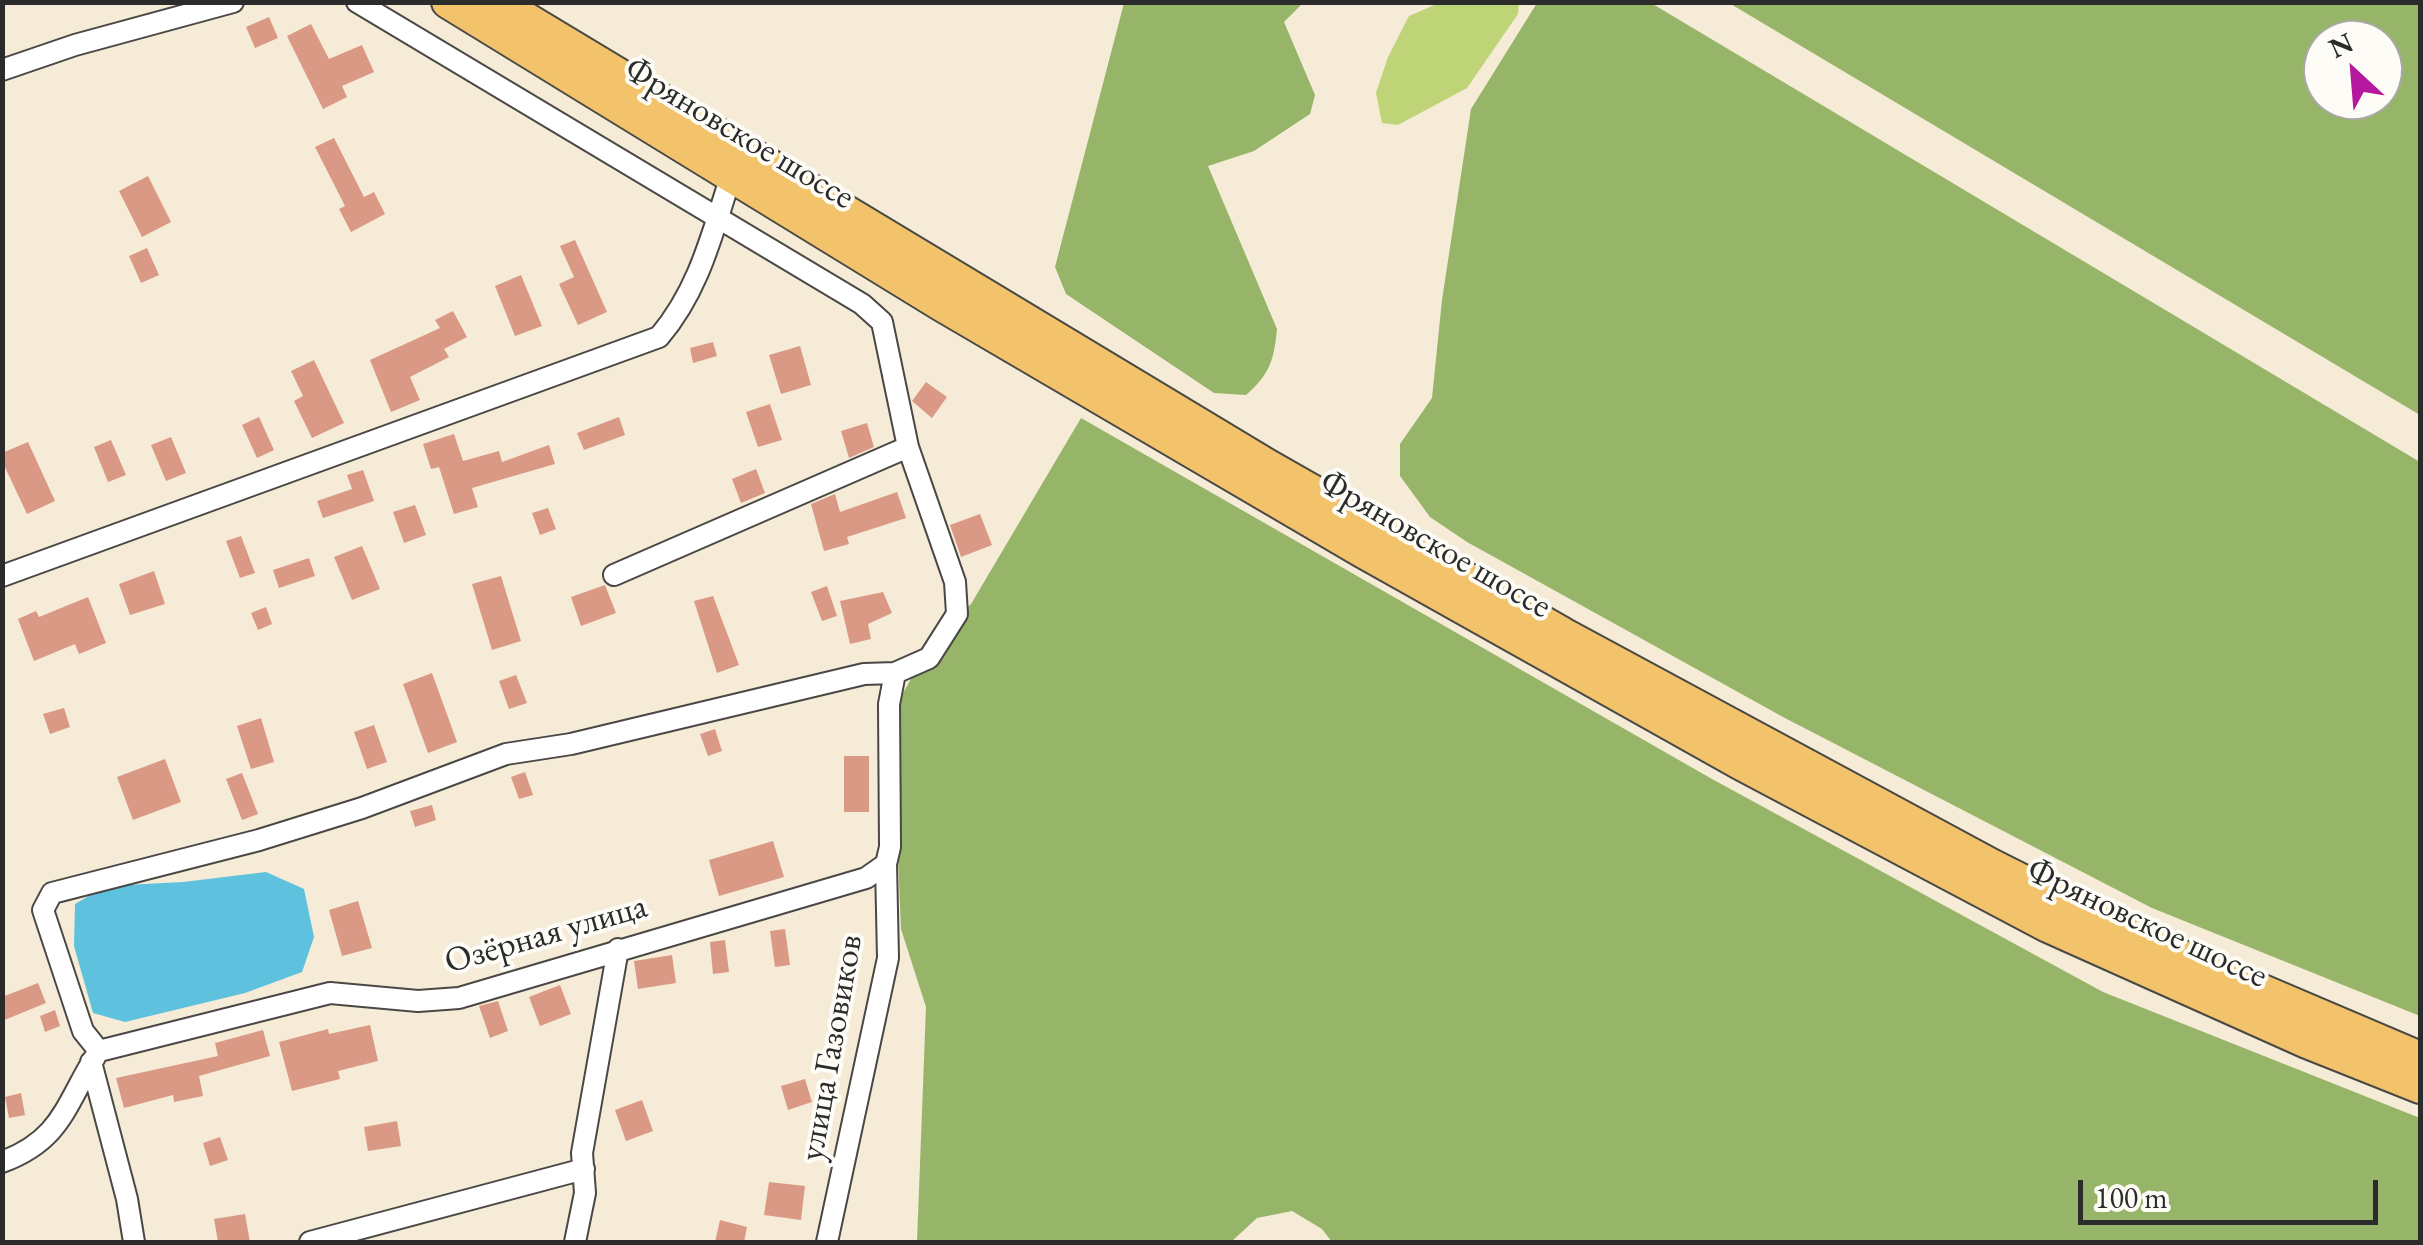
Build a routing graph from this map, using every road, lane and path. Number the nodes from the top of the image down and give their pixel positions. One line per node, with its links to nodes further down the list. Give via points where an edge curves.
1 (233, 2): 5 (street)
2 (357, 2): 7 (street)
3 (448, 2): 6 (main road, Фряновское шоссе)
4 (498, 2): 15 (main road, Фряновское шоссе, via 1164,404 1547,625 2124,932)
5 (2, 70)
6 (731, 176): 7 (street); 16 (main road, Фряновское шоссе, via 1346,542 1740,763 2048,926)
7 (718, 217): 8 (street, via 882,322); 10 (street, via 695,286 659,338)
8 (908, 447): 9 (street); 11 (street, via 955,582 956,614 929,658)
9 (614, 575)
10 (2, 576)
11 (895, 672): 12 (street, улица Газовиков); 14 (street, via 506,754 362,808 52,892 43,910)
12 (886, 864): 13 (street, Озёрная улица, via 866,878); 22 (street, улица Газовиков, via 888,958)
13 (618, 948): 14 (street, Озёрная улица, via 459,998 418,1002 330,993); 18 (street)
14 (95, 1057): 17 (street, via 48,1138); 19 (street)
15 (2420, 1058)
16 (2420, 1087)
17 (2, 1162)
18 (584, 1169): 20 (street); 21 (street)
19 (134, 1242)
20 (310, 1242)
21 (575, 1242)
22 (827, 1242)

